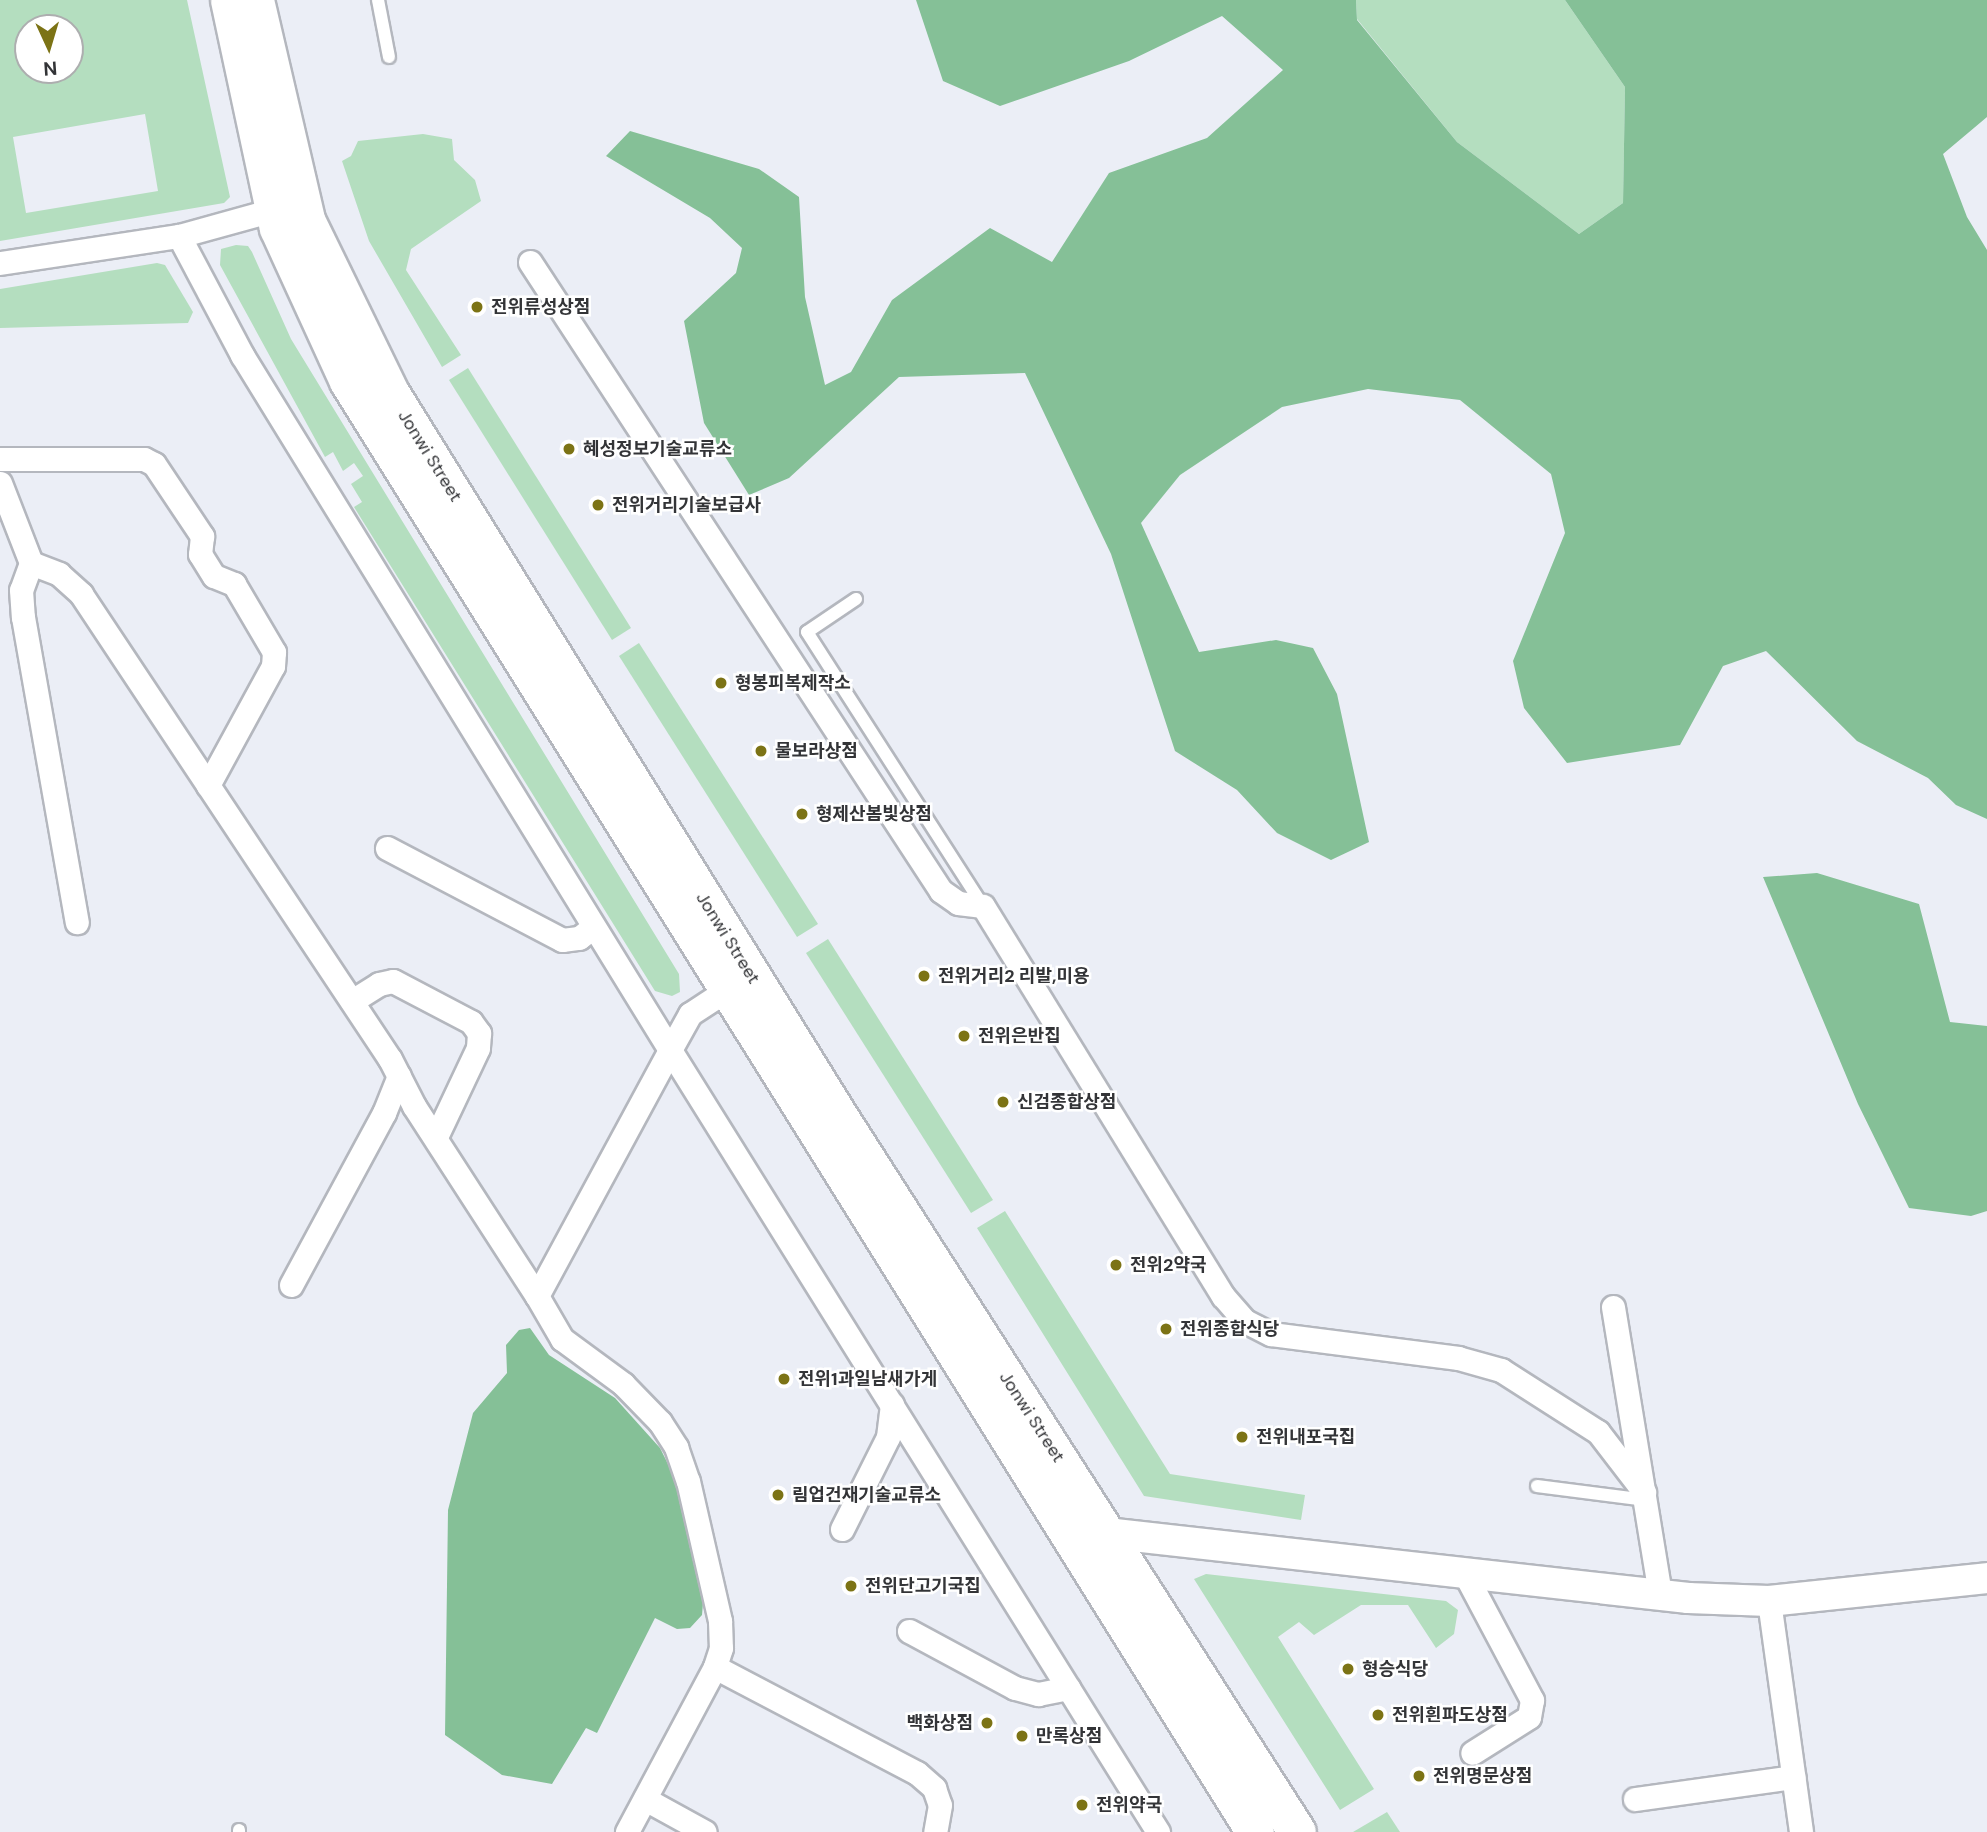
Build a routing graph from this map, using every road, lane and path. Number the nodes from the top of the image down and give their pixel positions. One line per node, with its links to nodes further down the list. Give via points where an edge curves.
1 (229, 0): 5 (main road, Jonwi Street)
2 (255, 0): 30 (main road, Jonwi Street, via 306,220 391,394 838,1115)
3 (378, 0): 4 (lane)
4 (389, 57)
5 (273, 210): 6 (street); 18 (main road, Jonwi Street, via 348,381)
6 (179, 236): 8 (street); 17 (street, via 242,355)
7 (530, 262): 15 (street, via 941,891 958,903)
8 (0, 263)
9 (0, 460): 13 (street, via 144,459 154,464 202,536 200,554 214,576 234,584 274,652 273,666)
10 (0, 483): 11 (street)
11 (31, 563): 13 (street, via 58,574 81,594); 16 (street, via 21,590 23,617)
12 (856, 599): 15 (lane, via 807,632)
13 (208, 785): 19 (street)
14 (387, 849): 17 (street, via 562,940 579,938)
15 (983, 906): 28 (street, via 1223,1296 1245,1321 1271,1334 1458,1358 1501,1370 1598,1432)
16 (76, 922)
17 (593, 927): 20 (street)
18 (728, 989): 20 (street, via 690,1014); 46 (main road, Jonwi Street)
19 (352, 1001): 21 (street); 22 (street, via 393,981 471,1022 479,1033 478,1048)
20 (670, 1051): 24 (street); 26 (street)
21 (399, 1076): 22 (street); 23 (street, via 384,1113)
22 (436, 1137): 24 (street)
23 (291, 1285)
24 (537, 1296): 36 (street, via 562,1339 623,1384 660,1422 676,1447 720,1621 721,1648)
25 (1613, 1307): 28 (street)
26 (892, 1404): 29 (street, via 888,1437); 37 (street)
27 (1536, 1486): 28 (lane)
28 (1645, 1496): 33 (street)
29 (842, 1529)
30 (1106, 1533): 31 (street); 47 (main road, Jonwi Street)
31 (1464, 1572): 33 (street); 38 (street, via 1532,1700 1529,1717)
32 (1987, 1578): 34 (street)
33 (1660, 1594): 34 (street)
34 (1769, 1601): 39 (street)
35 (909, 1631): 37 (street, via 1015,1688 1038,1694)
36 (715, 1667): 40 (street); 44 (street, via 917,1773 934,1788 940,1805)
37 (1068, 1688): 45 (street)
38 (1472, 1753)
39 (1793, 1777): 41 (street); 48 (street)
40 (645, 1799): 42 (street); 43 (street)
41 (1635, 1799)
42 (627, 1832)
43 (705, 1832)
44 (935, 1832)
45 (1158, 1832)
46 (1255, 1832)
47 (1297, 1832)
48 (1801, 1832)

